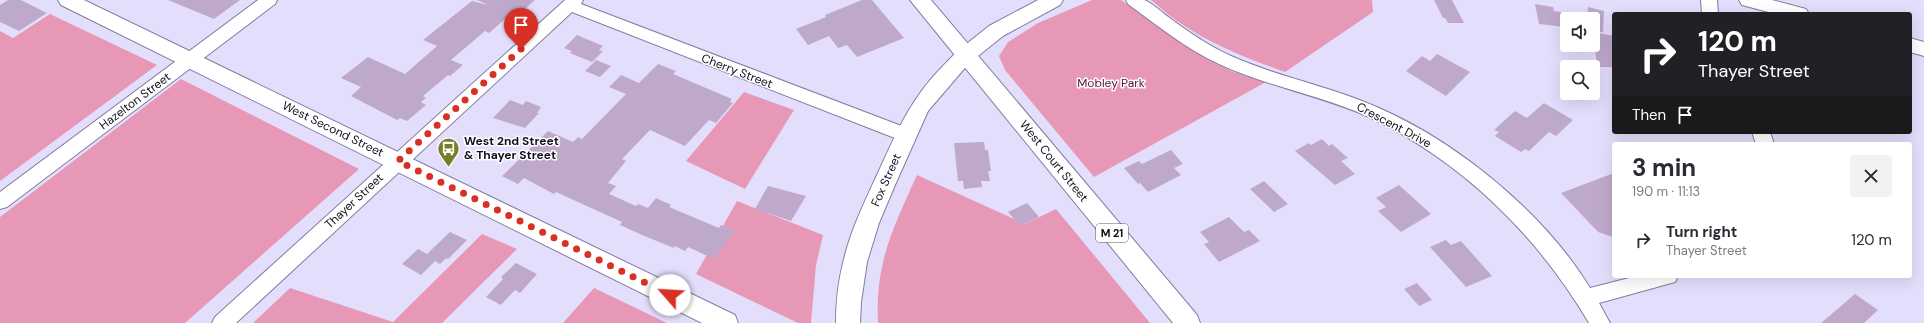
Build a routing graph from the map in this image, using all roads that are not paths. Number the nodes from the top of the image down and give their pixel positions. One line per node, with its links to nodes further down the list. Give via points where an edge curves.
1 (68, 0): 14 (street, West Second Street)
2 (269, 0): 14 (street, Hazelton Street)
3 (920, 0): 13 (street, West Court Street / M 21)
4 (1053, 0): 13 (street, Fox Street, via 996,31)
5 (1134, 0): 19 (street, Crescent Drive, via 1223,59 1360,106 1390,120 1437,148 1482,182 1534,231 1567,270)
6 (1709, 0): 9 (street)
7 (1749, 0): 10 (street)
8 (572, 3): 15 (street, Cherry Street); 16 (street, Thayer Street)
9 (1710, 12)
10 (1792, 12)
11 (1912, 46): 12 (street)
12 (1924, 49)
13 (966, 55): 15 (street, Fox Street, via 929,96); 23 (street, West Court Street / M 21)
14 (190, 59): 16 (street, West Second Street); 17 (street, Hazelton Street)
15 (906, 134): 22 (street, Fox Street, via 864,229 857,251 849,286)
16 (398, 161): 20 (street, Thayer Street); 21 (street, West Second Street)
17 (0, 202)
18 (1661, 278): 19 (street)
19 (1586, 298): 24 (street, Crescent Drive)
20 (222, 323)
21 (726, 323)
22 (848, 323)
23 (1188, 323)
24 (1600, 323)

